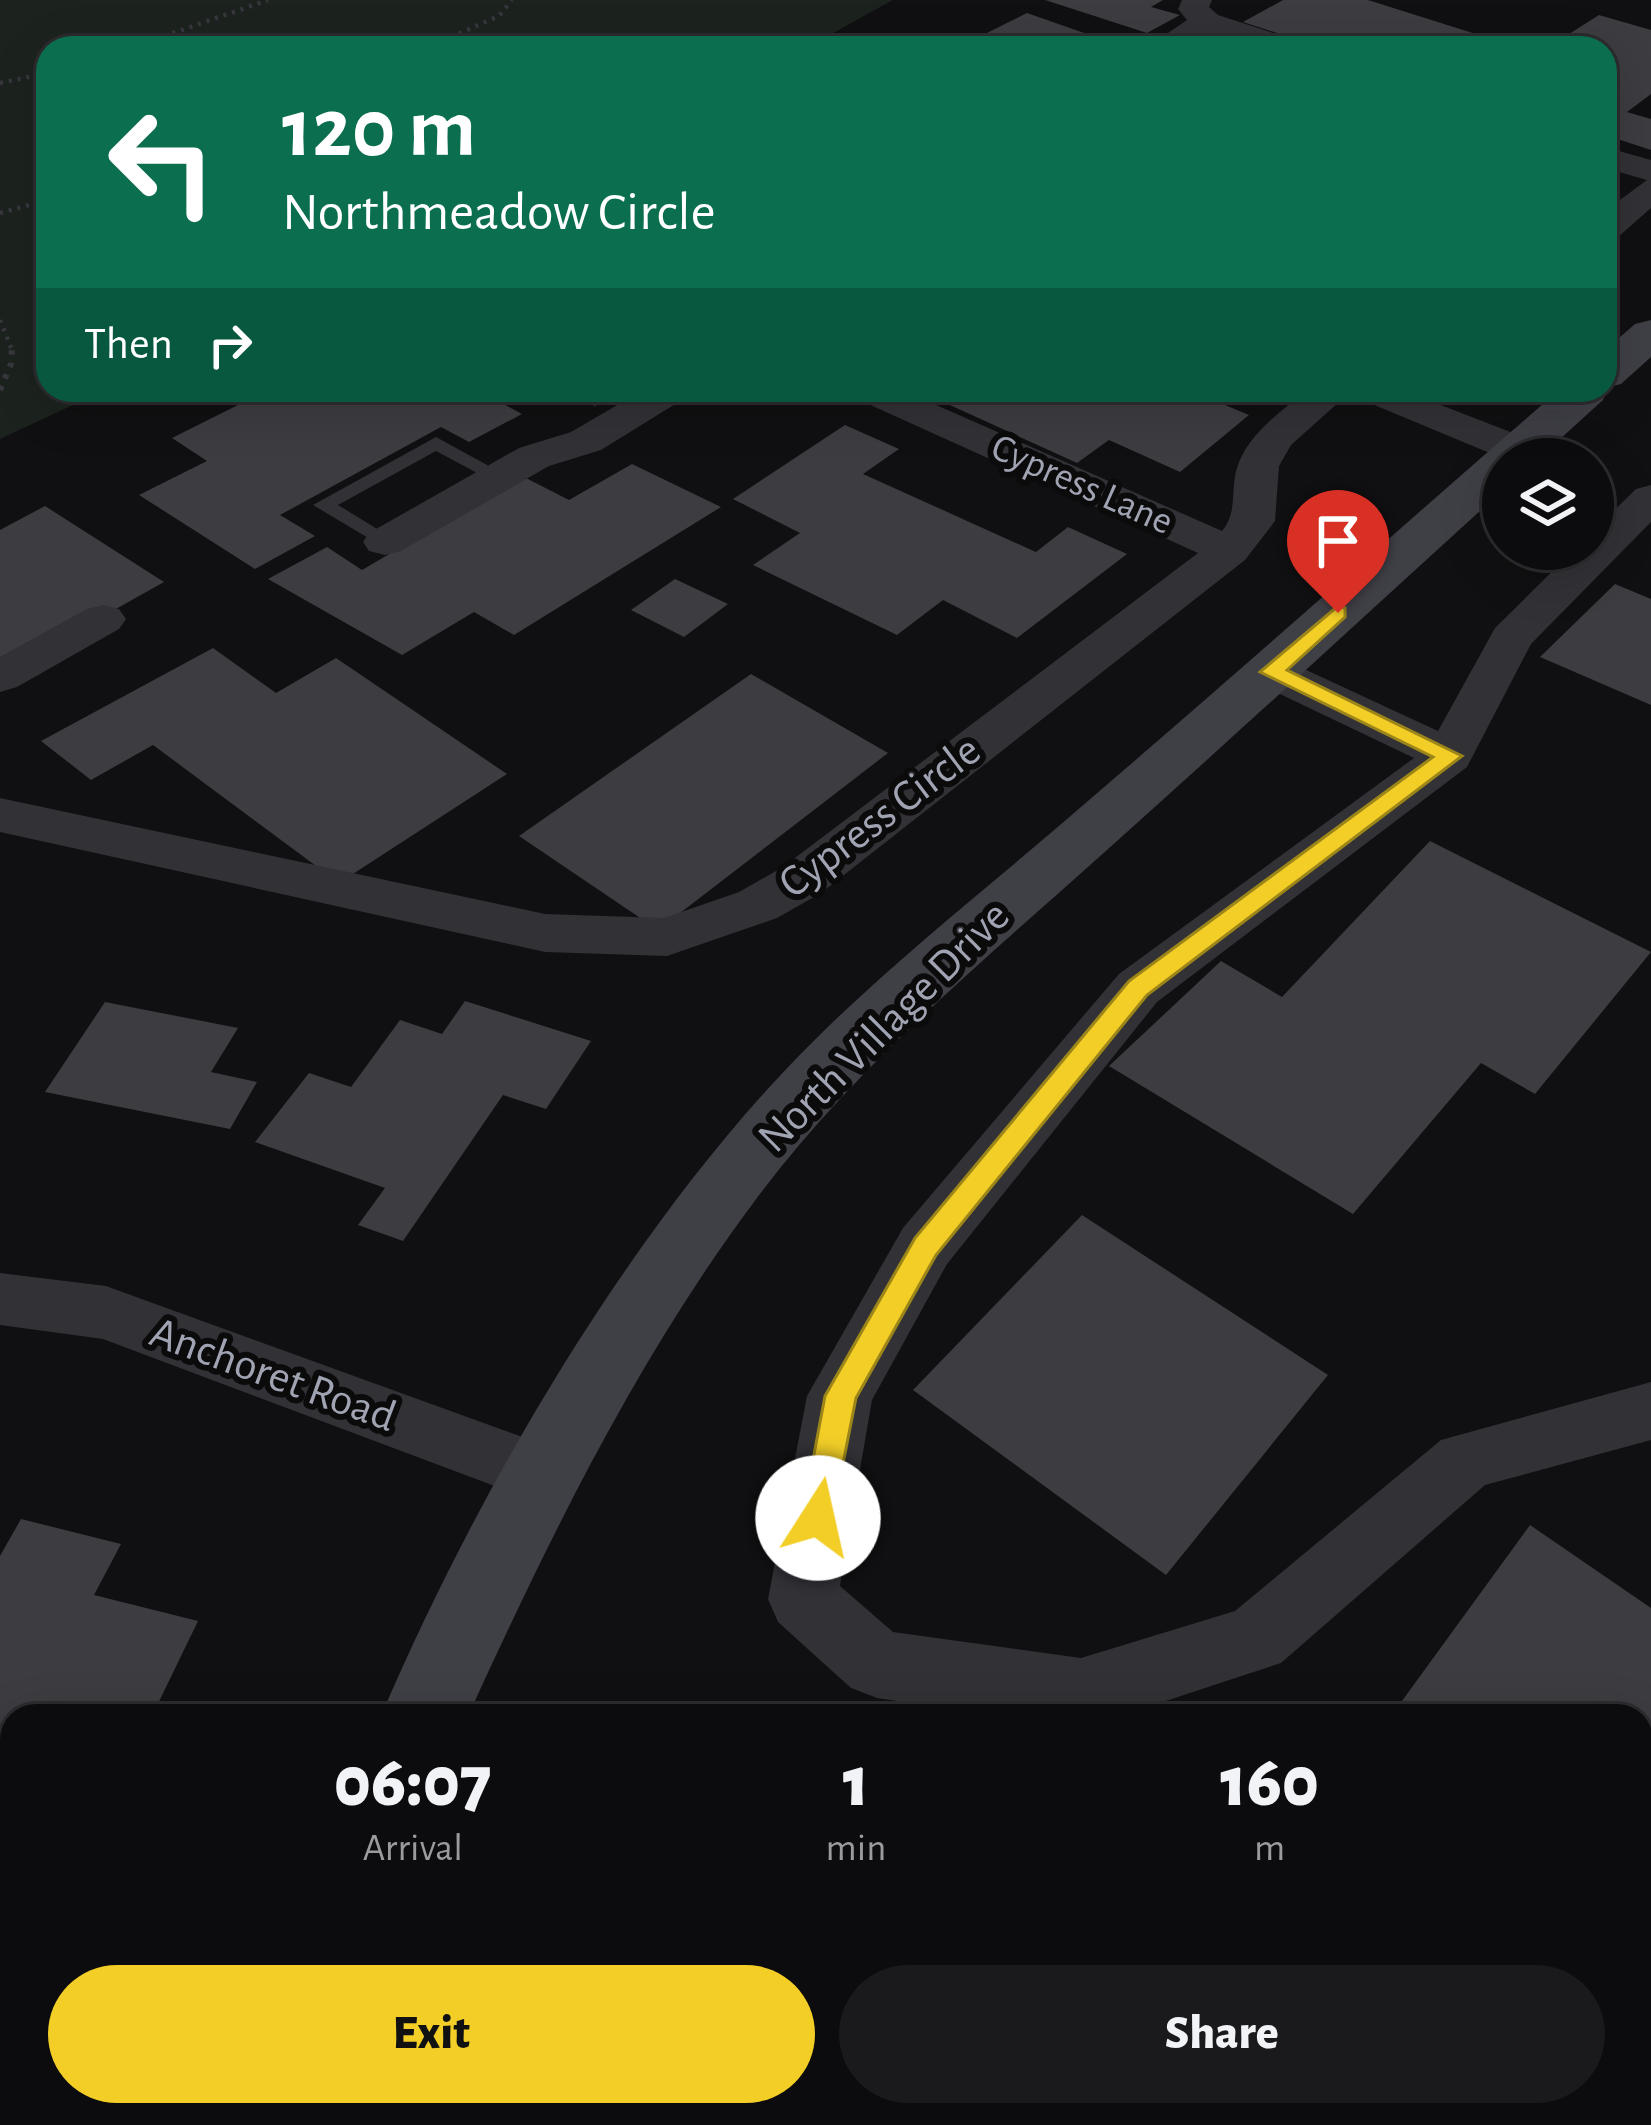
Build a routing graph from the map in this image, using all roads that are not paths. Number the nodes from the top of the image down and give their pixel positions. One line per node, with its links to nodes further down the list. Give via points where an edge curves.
1 (1202, 11): 2 (street); 3 (street)
2 (1175, 36)
3 (1259, 36)
4 (1617, 161): 5 (street)
5 (1651, 171)
6 (1651, 190): 7 (street)
7 (1617, 219)
8 (1651, 333): 9 (street)
9 (1617, 363)
10 (651, 402): 17 (street, via 586,441)
11 (895, 402): 21 (street, Cypress Lane)
12 (1317, 402): 21 (street, Cypress Circle, via 1275,438 1258,466 1253,521)
13 (1391, 402): 16 (street)
14 (1573, 402): 15 (street, North Village Drive)
15 (1533, 438)
16 (1482, 445)
17 (499, 477): 20 (street); 20 (lane, via 436,443 323,505)
18 (1482, 483): 23 (street, North Village Drive)
19 (1651, 498): 25 (street, via 1511,638)
20 (385, 542)
21 (1229, 551): 26 (street, Cypress Circle, via 802,880 667,937 545,934)
22 (103, 619): 24 (street)
23 (1272, 672): 25 (street); 29 (street, North Village Drive, via 900,998 788,1110 613,1346)
24 (0, 677)
25 (1450, 756): 28 (street, via 1138,988 926,1246 840,1396 803,1599 878,1664 1081,1693 1256,1639 1465,1461)
26 (0, 815)
27 (0, 1299): 29 (street, Anchoret Road, via 106,1313)
28 (1651, 1411)
29 (540, 1474): 30 (street, North Village Drive)
30 (430, 1704)

